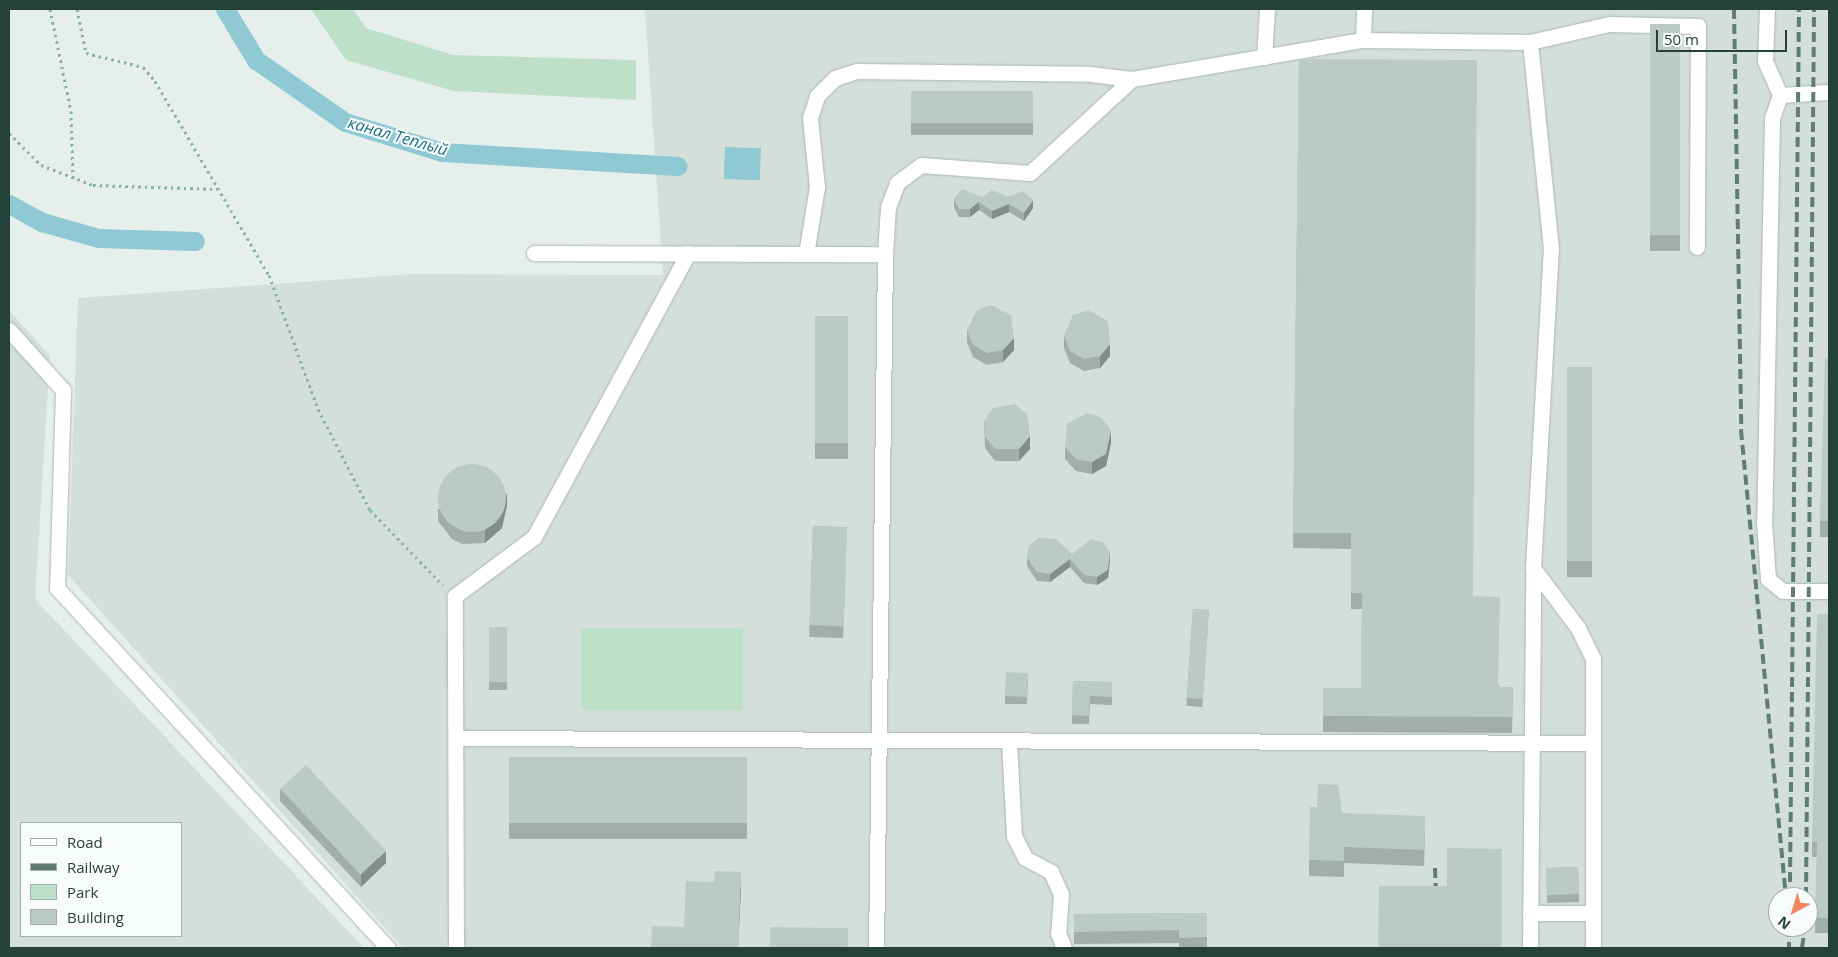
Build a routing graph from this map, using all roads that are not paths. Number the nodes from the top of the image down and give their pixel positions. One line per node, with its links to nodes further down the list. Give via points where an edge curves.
1 (1267, 9): 6 (street)
2 (1364, 9): 4 (street)
3 (1767, 9): 9 (street, via 1765,61)
4 (1363, 40): 5 (street); 6 (street)
5 (1530, 42): 10 (street, via 1609,24 1698,26); 16 (street, via 1551,249)
6 (1264, 57): 7 (street)
7 (1132, 79): 13 (street, via 1090,74 857,71 835,78 817,96 810,118 817,187); 14 (street, via 1030,173 921,165 894,191 888,207)
8 (1829, 92): 9 (street)
9 (1780, 95): 17 (street, via 1772,128 1764,522 1768,579 1783,592)
10 (1697, 247)
11 (534, 253): 12 (street)
12 (688, 253): 13 (street); 18 (street, via 534,537 455,596)
13 (806, 254): 14 (street)
14 (885, 254): 19 (street)
15 (9, 330): 25 (street, via 63,390 57,588)
16 (1533, 568): 21 (street, via 1578,628 1593,659); 22 (street)
17 (1829, 591)
18 (456, 738): 19 (street); 26 (street)
19 (879, 740): 20 (street); 27 (street)
20 (1008, 741): 22 (street); 28 (street, via 1014,836 1025,858 1051,872 1061,894 1058,933)
21 (1593, 743): 22 (street); 24 (street)
22 (1531, 744): 23 (street)
23 (1530, 913): 24 (street); 29 (street)
24 (1593, 913): 30 (street)
25 (388, 948)
26 (456, 948)
27 (876, 948)
28 (1064, 948)
29 (1530, 948)
30 (1593, 948)

